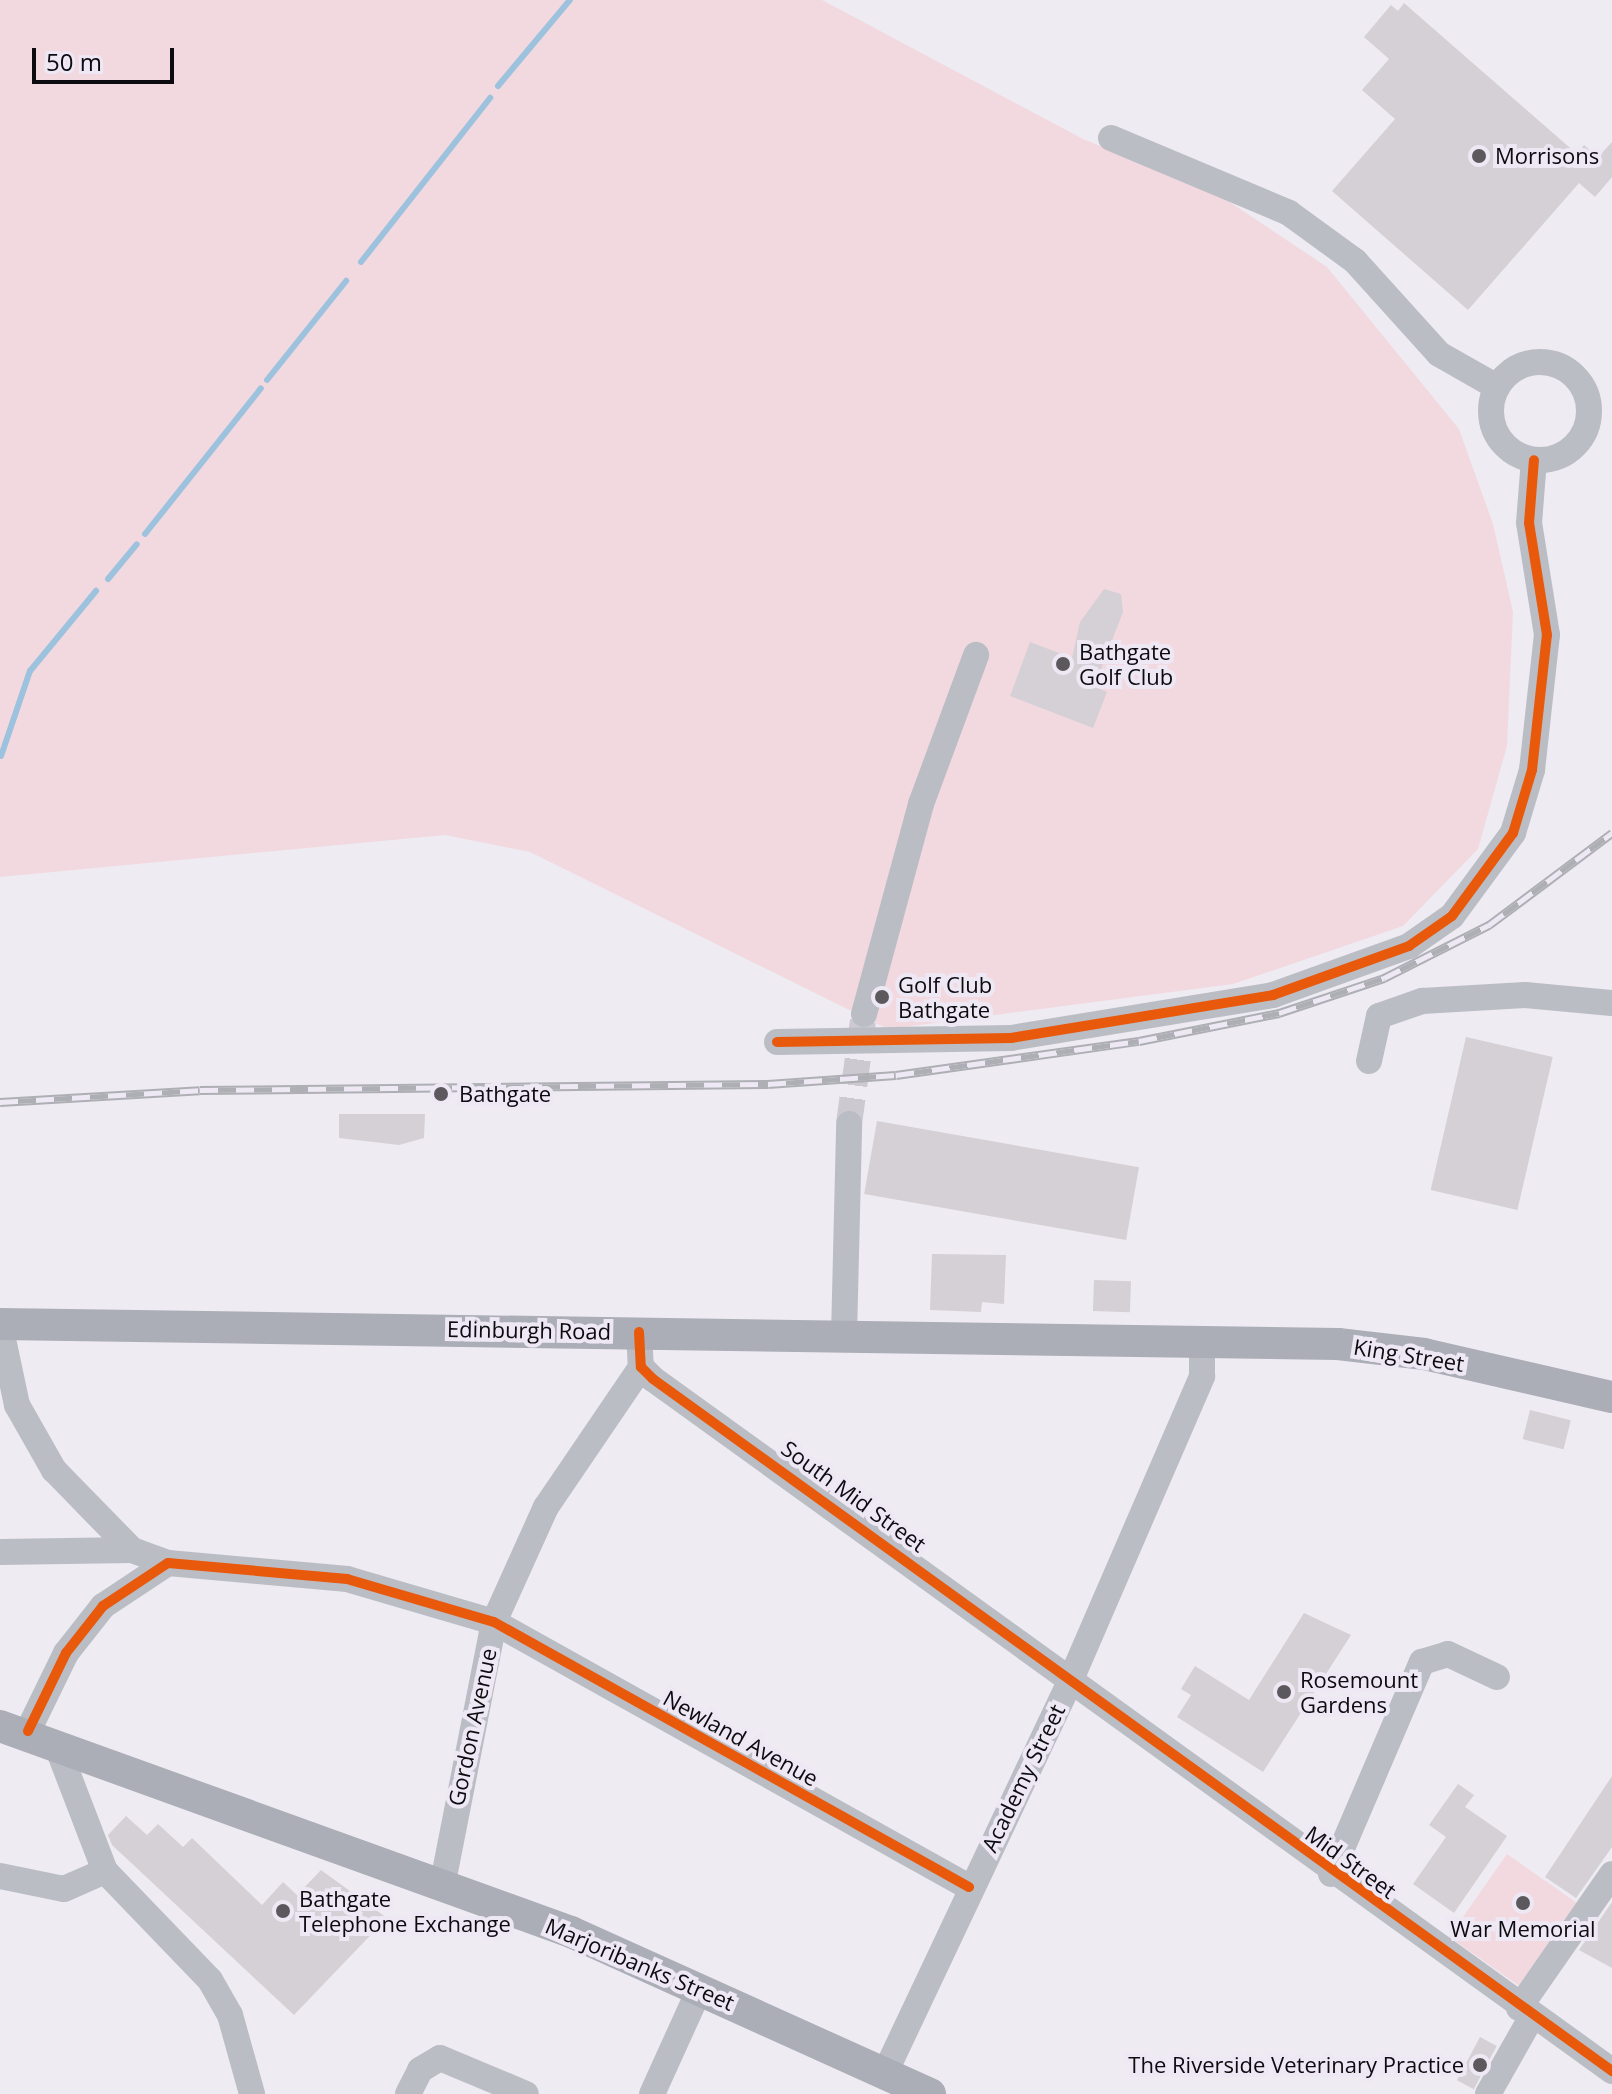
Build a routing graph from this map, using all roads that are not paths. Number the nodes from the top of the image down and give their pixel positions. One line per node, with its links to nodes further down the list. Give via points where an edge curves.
1 (1111, 138): 2 (street, via 1289,213 1364,270 1439,354)
2 (1497, 387): 3 (street, via 1521,365 1554,364 1586,392); 4 (street, via 1496,434)
3 (1601, 424): 4 (street, via 1562,455)
4 (1534, 460): 8 (street, via 1529,523 1547,635 1532,770 1513,833 1452,916 1374,962 1273,995 1011,1038)
5 (976, 655): 7 (street, via 921,804)
6 (1612, 1003): 9 (street, via 1525,995 1422,1001 1379,1016)
7 (864, 1014)
8 (777, 1042)
9 (1369, 1061)
10 (849, 1124): 13 (street)
11 (0, 1324): 12 (main road, Edinburgh Road); 17 (street, via 17,1405 42,1450 69,1490)
12 (639, 1332): 13 (main road, Edinburgh Road); 15 (street)
13 (844, 1336): 14 (main road, Edinburgh Road)
14 (1202, 1345): 16 (main road, King Street, via 1362,1345); 21 (street, Academy Street, via 1202,1376)
15 (641, 1367): 20 (street, Gordon Avenue, via 546,1507); 21 (street, South Mid Street)
16 (1612, 1397)
17 (132, 1550): 18 (street); 19 (street, Newland Avenue)
18 (0, 1552)
19 (168, 1563): 20 (street, Newland Avenue, via 347,1579); 23 (street, via 103,1606)
20 (494, 1622): 29 (street, Gordon Avenue); 30 (street, Newland Avenue)
21 (1072, 1677): 26 (street, Mid Street); 30 (street, Academy Street)
22 (1485, 1677): 26 (street, via 1448,1654 1422,1662)
23 (14, 1729): 24 (main road, Marjoribanks Street)
24 (57, 1746): 25 (street); 29 (main road, Marjoribanks Street)
25 (105, 1871): 28 (street, via 64,1889); 35 (street, via 210,1980 230,2015)
26 (1331, 1874): 32 (street, Mid Street)
27 (1612, 1874): 32 (street)
28 (0, 1876)
29 (442, 1887): 31 (main road, Marjoribanks Street)
30 (969, 1887): 34 (street, Academy Street)
31 (700, 1988): 34 (main road, Marjoribanks Street); 38 (street)
32 (1525, 2013): 33 (street, Mid Street); 40 (street)
33 (1612, 2071)
34 (884, 2075): 39 (main road, Marjoribanks Street)
35 (252, 2094)
36 (408, 2094): 37 (street, via 420,2070 440,2058)
37 (526, 2094)
38 (652, 2094)
39 (930, 2094)
40 (1488, 2094)

